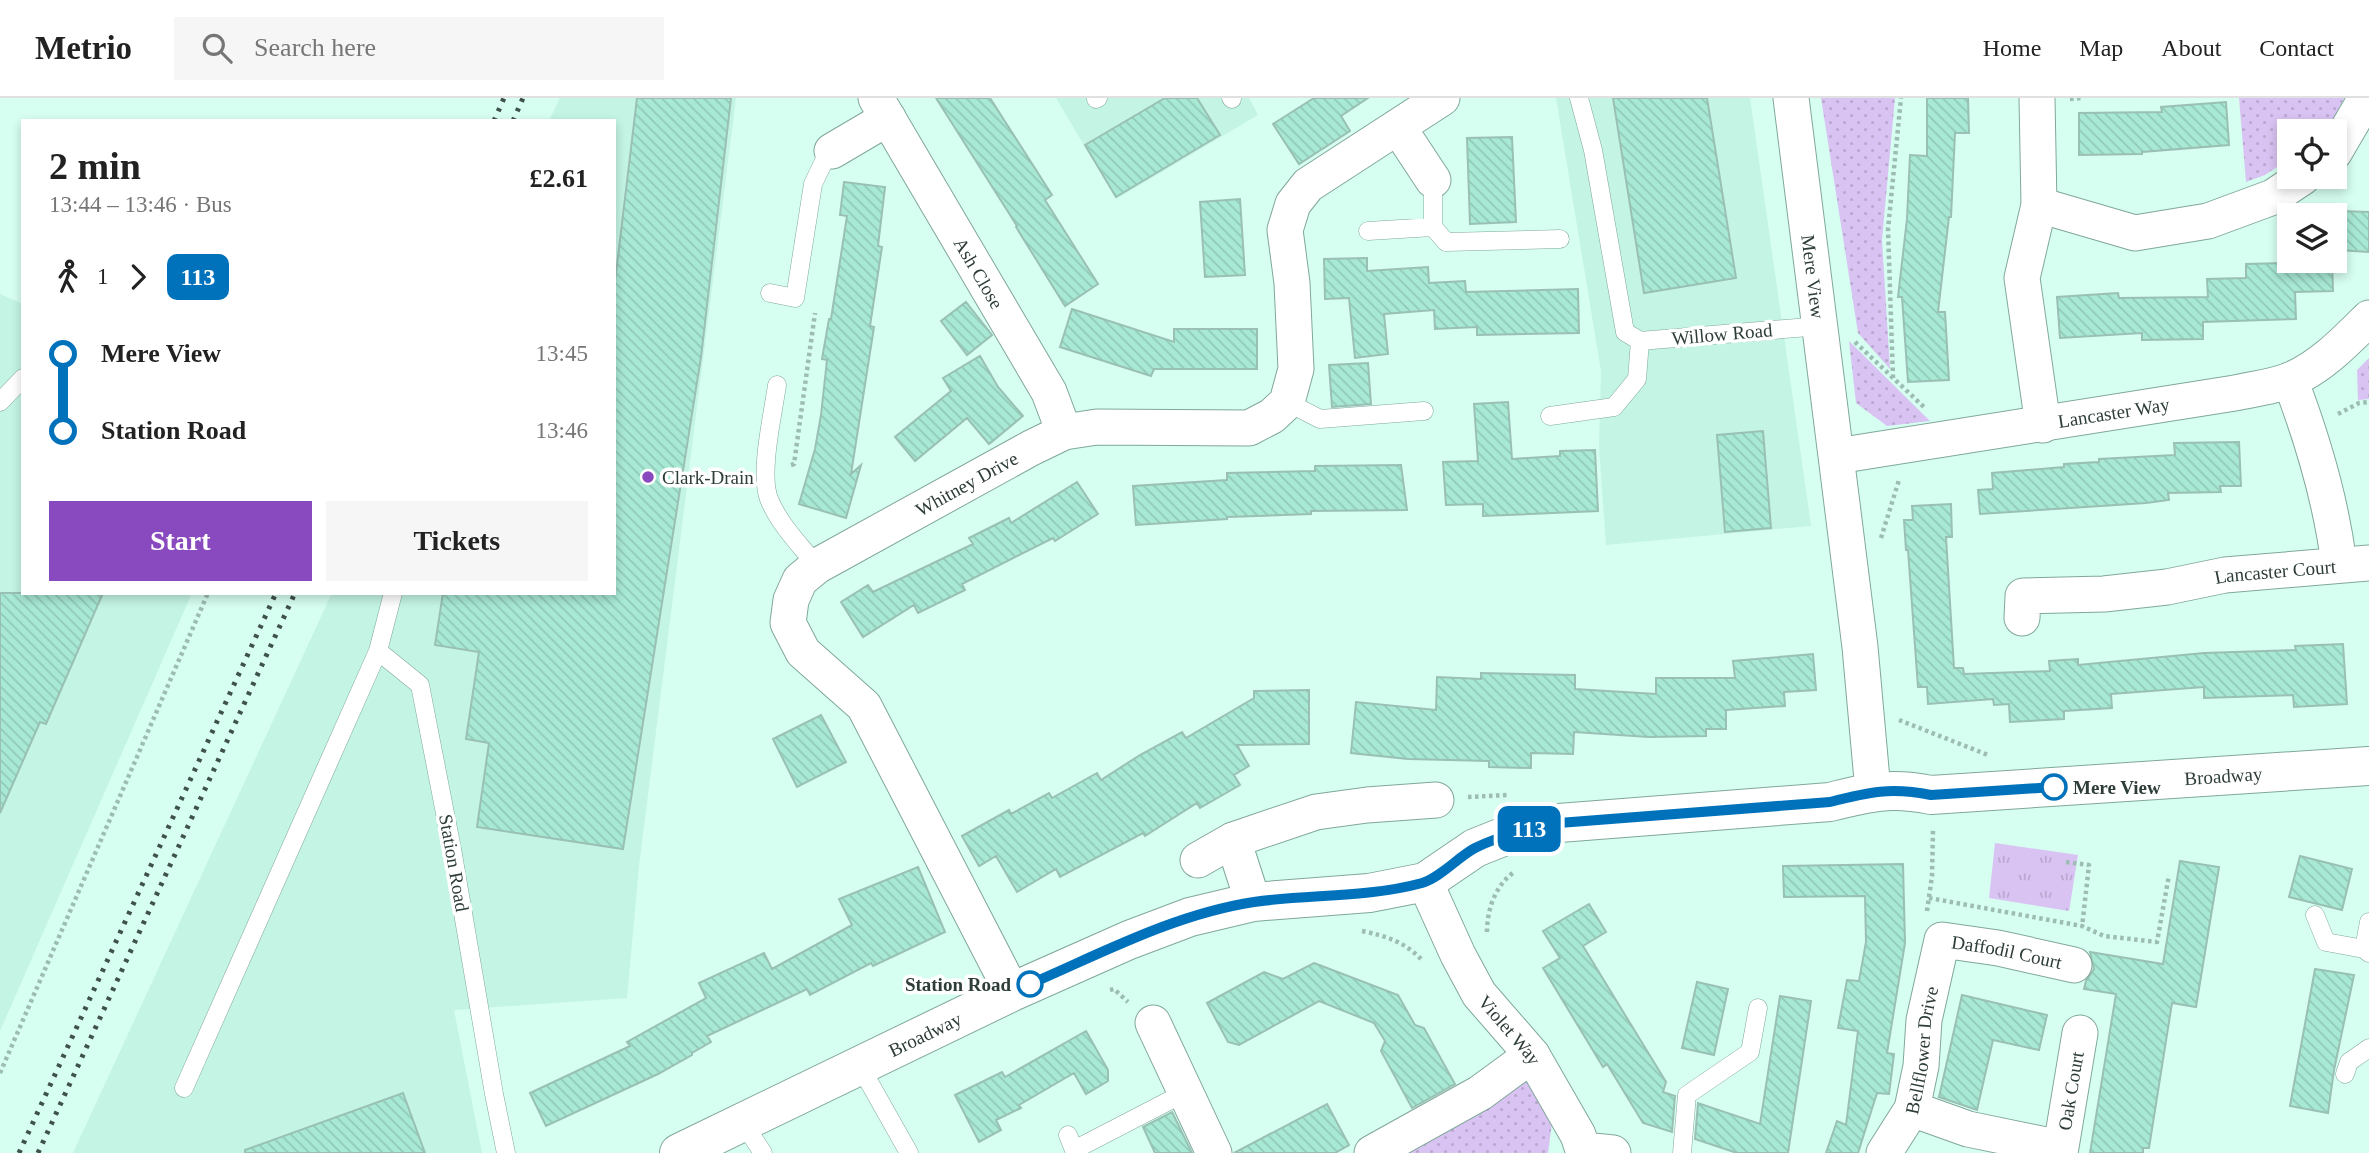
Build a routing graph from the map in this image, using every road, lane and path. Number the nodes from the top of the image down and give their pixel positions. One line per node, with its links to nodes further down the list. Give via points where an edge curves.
1 (1442, 98): 8 (street)
2 (1579, 98): 21 (lane)
3 (1791, 98): 20 (street, Mere View)
4 (1901, 98): 22 (path, via 1888,229)
5 (2037, 98): 13 (street)
6 (2367, 98): 9 (street)
7 (882, 108): 10 (street, Ash Close); 31 (street, Ash Close, via 1049,392)
8 (1398, 127): 11 (street); 27 (street, via 1307,185 1293,204 1285,230 1296,369)
9 (2347, 131)
10 (832, 151): 17 (lane, via 813,184 795,298)
11 (1433, 180): 14 (lane)
12 (2285, 189): 13 (street, via 2208,220 2135,233)
13 (2039, 205): 30 (street, via 2022,278)
14 (1433, 227): 15 (lane); 16 (lane, via 1447,242)
15 (1368, 231)
16 (1560, 239)
17 (770, 293)
18 (817, 299): 35 (path, via 794,464)
19 (2369, 318): 24 (street, Lancaster Way, via 2342,345)
20 (1834, 330): 21 (lane, Willow Road); 22 (path); 34 (street, Mere View)
21 (1632, 337): 29 (lane, via 1637,379 1615,407)
22 (1893, 378): 32 (path)
23 (21, 379): 26 (lane)
24 (2290, 380): 30 (street, Lancaster Way); 37 (street, Lancaster Court, via 2334,518)
25 (777, 385): 35 (lane)
26 (0, 402)
27 (1287, 402): 28 (lane, via 1320,419); 31 (street, Whitney Drive, via 1248,428 1097,427)
28 (1424, 411)
29 (1550, 416)
30 (2043, 425): 32 (street, Lancaster Way)
31 (1064, 432): 38 (street, Whitney Drive)
32 (1956, 438): 33 (street, Lancaster Way)
33 (1910, 446): 34 (street, Lancaster Way); 36 (path)
34 (1837, 456): 44 (street, Mere View)
35 (765, 479): 38 (lane, via 782,522)
36 (1878, 548)
37 (2354, 564): 41 (street, Lancaster Court, via 2225,575 2104,594)
38 (817, 566): 63 (street, Whitney Drive, via 800,580 788,623 803,652 864,706)
39 (207, 595): 70 (path)
40 (392, 595): 42 (lane)
41 (2020, 597)
42 (378, 652): 72 (lane); 79 (lane, Station Road, via 420,685)
43 (2369, 766): 44 (main road, Broadway, via 1931,795)
44 (1873, 791): 51 (main road, Broadway, via 1830,802 1546,824 1475,848)
45 (1436, 800): 47 (street, via 1316,813)
46 (1932, 821): 52 (path)
47 (1233, 841): 48 (street); 53 (street)
48 (1198, 860)
49 (2066, 862): 56 (path, via 2089,865)
50 (2169, 875): 56 (path, via 2157,942 2104,936)
51 (1425, 882): 53 (main road, Broadway, via 1369,893); 68 (street, Violet Way, via 1479,994)
52 (1929, 898): 56 (path); 58 (path, via 1924,938)
53 (1253, 902): 63 (main road, Broadway, via 1190,917)
54 (2315, 915): 59 (lane, via 2326,942)
55 (2369, 922): 59 (lane)
56 (2082, 926): 61 (path)
57 (1349, 929): 60 (path, via 1406,945)
58 (1942, 940): 61 (street, Daffodil Court); 74 (street, Bellflower Drive, via 1924,1020)
59 (2366, 951)
60 (1424, 963)
61 (2074, 965)
62 (1116, 982): 65 (path, via 1103,990 1114,989)
63 (1012, 992): 69 (main road, Broadway)
64 (1758, 1008): 85 (lane, via 1750,1052 1687,1095)
65 (1153, 1023): 73 (street)
66 (2080, 1033): 77 (street, Oak Court)
67 (2369, 1048): 71 (lane, via 2350,1062)
68 (1532, 1055): 78 (street, Violet Way, via 1578,1135); 84 (street, via 1480,1093)
69 (860, 1066): 75 (main road, Broadway); 82 (lane)
70 (0, 1073)
71 (2345, 1074)
72 (184, 1088)
73 (1186, 1092): 76 (lane, via 1074,1150); 83 (street)
74 (1912, 1109): 77 (street, Oak Court, via 1968,1129); 86 (street, Bellflower Drive)
75 (742, 1121): 80 (main road, Broadway); 81 (lane)
76 (1068, 1135)
77 (2060, 1151)
78 (1593, 1152)
79 (506, 1153)
80 (679, 1153)
81 (763, 1153)
82 (909, 1153)
83 (1214, 1153)
84 (1372, 1153)
85 (1682, 1153)
86 (1884, 1153)

